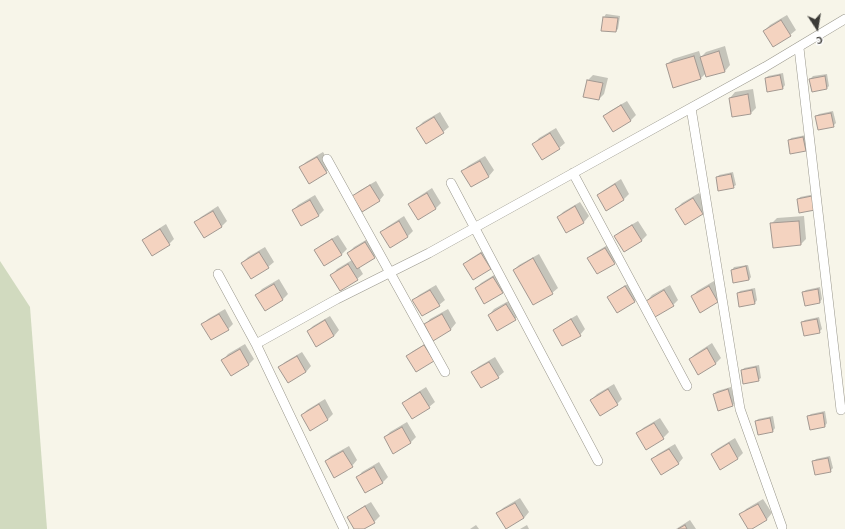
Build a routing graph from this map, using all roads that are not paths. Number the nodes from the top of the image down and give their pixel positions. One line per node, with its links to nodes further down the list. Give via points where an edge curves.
1 (845, 19): 2 (lane)
2 (799, 48): 3 (lane); 13 (lane)
3 (691, 108): 5 (lane); 15 (lane, via 740,409)
4 (327, 159): 8 (lane)
5 (573, 173): 7 (lane); 12 (lane)
6 (451, 183): 7 (lane)
7 (474, 228): 8 (lane); 14 (lane)
8 (390, 272): 10 (lane); 11 (lane)
9 (218, 274): 10 (lane)
10 (256, 344): 16 (lane)
11 (445, 372)
12 (687, 386)
13 (840, 410)
14 (598, 461)
15 (782, 527)
16 (344, 529)

